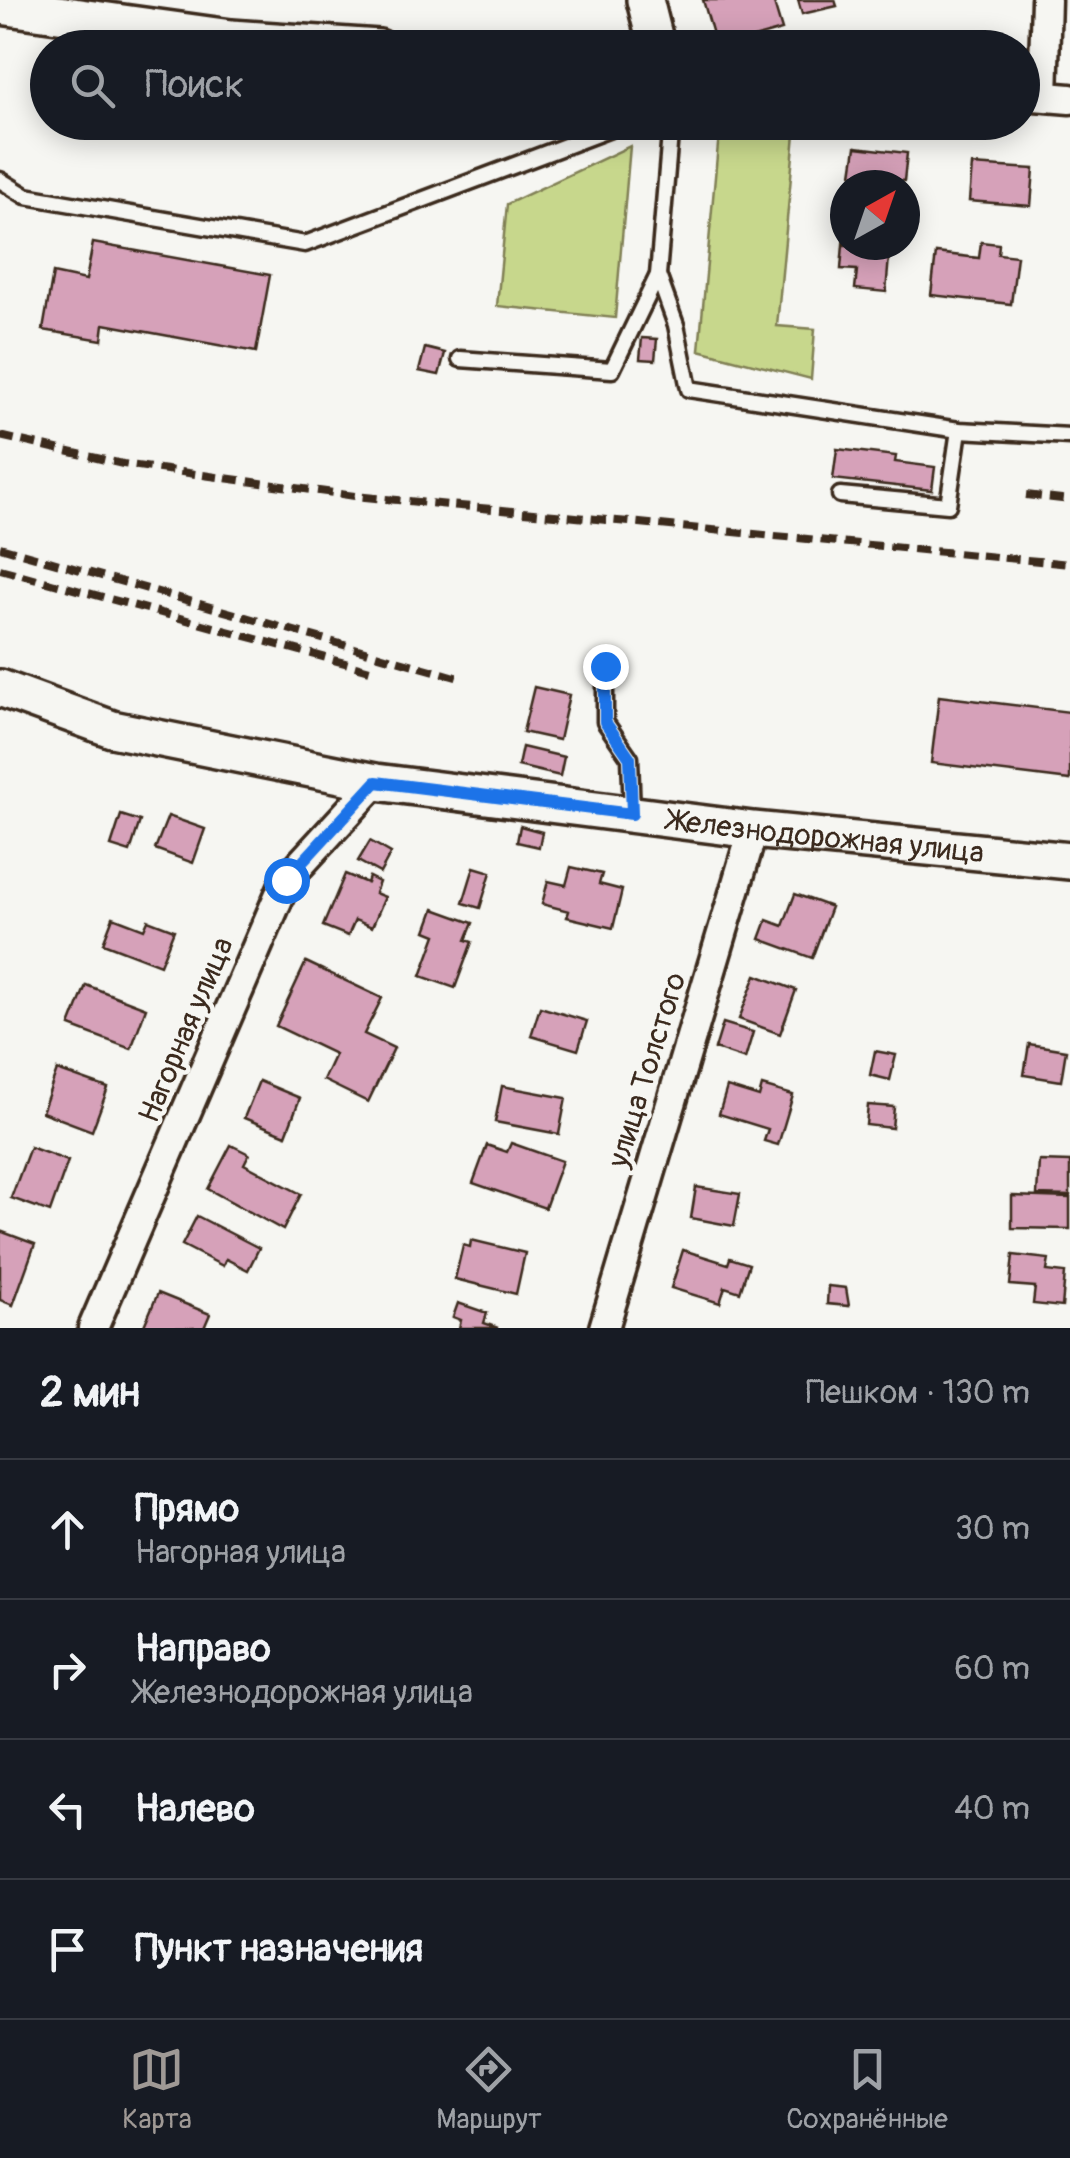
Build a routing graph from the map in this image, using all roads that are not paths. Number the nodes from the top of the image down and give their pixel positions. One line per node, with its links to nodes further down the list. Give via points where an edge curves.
1 (644, 0): 5 (street)
2 (1046, 0): 6 (street)
3 (0, 6): 4 (street)
4 (173, 30)
5 (652, 30)
6 (1045, 96)
7 (581, 140): 9 (lane, via 306,244 26,196)
8 (669, 140): 10 (lane)
9 (0, 180)
10 (658, 275): 11 (lane, via 612,370); 12 (lane, via 689,389)
11 (460, 358)
12 (959, 430): 13 (lane); 14 (lane, via 948,505)
13 (1070, 436)
14 (840, 496)
15 (605, 666): 18 (lane, via 605,722 630,758)
16 (0, 688): 17 (street, Железнодорожная улица, via 112,729)
17 (376, 782): 18 (street, Железнодорожная улица); 21 (street, Нагорная улица, via 286,880)
18 (632, 814): 19 (street, Железнодорожная улица)
19 (753, 830): 20 (street, Железнодорожная улица); 22 (street, улица Толстого)
20 (1070, 861)
21 (92, 1328)
22 (604, 1328)

